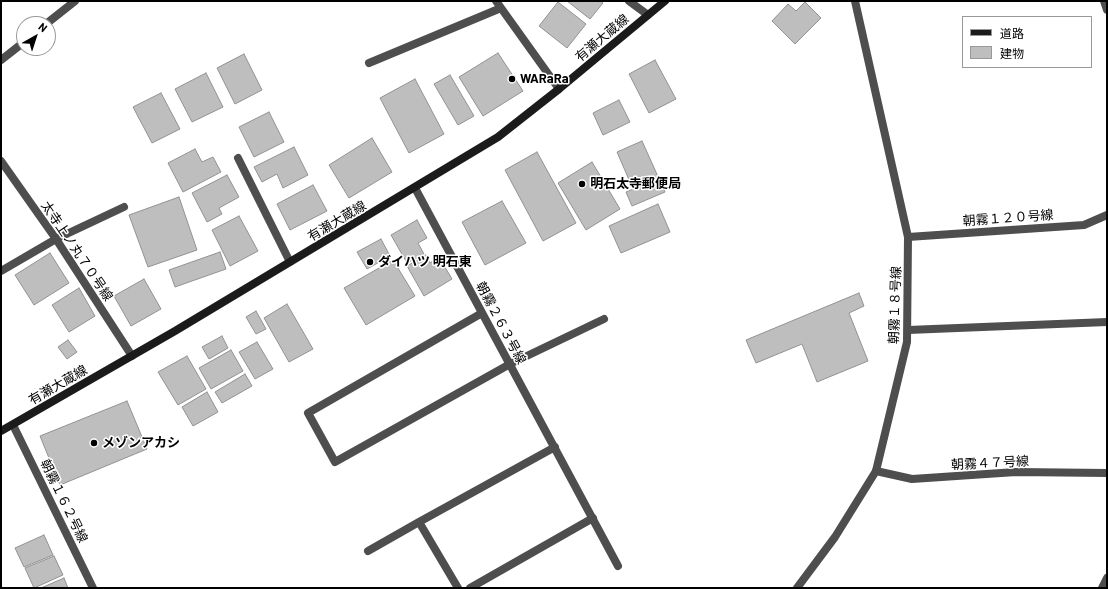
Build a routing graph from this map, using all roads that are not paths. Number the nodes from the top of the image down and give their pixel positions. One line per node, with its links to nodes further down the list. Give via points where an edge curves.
1 (75, 1): 9 (street)
2 (628, 1): 8 (street)
3 (665, 1): 8 (main road, 有瀬大蔵線)
4 (855, 1): 19 (street, 朝霧１８号線)
5 (1104, 1): 7 (street)
6 (498, 4): 12 (street); 13 (street)
7 (1107, 10)
8 (648, 15): 13 (main road, 有瀬大蔵線)
9 (56, 16)
10 (16, 48): 11 (street)
11 (1, 60)
12 (369, 63)
13 (559, 90): 16 (main road, 有瀬大蔵線, via 498,137)
14 (238, 158): 21 (street)
15 (1, 161): 20 (street, 太寺上ノ丸７０号線)
16 (415, 188): 21 (main road, 有瀬大蔵線); 23 (street, 朝霧２６３号線)
17 (124, 207): 20 (street)
18 (1107, 215): 19 (street, 朝霧１２０号線, via 1084,225)
19 (908, 237): 26 (street, 朝霧１８号線)
20 (56, 239): 22 (street); 27 (street, 太寺上ノ丸７０号線)
21 (290, 262): 27 (main road, 有瀬大蔵線)
22 (1, 271)
23 (482, 313): 28 (street, 朝霧２６３号線); 28 (street, via 308,413 335,462)
24 (604, 319): 28 (street)
25 (1107, 322): 26 (street)
26 (908, 330): 32 (street, 朝霧１８号線)
27 (132, 356): 29 (main road, 有瀬大蔵線)
28 (510, 364): 31 (street, 朝霧２６３号線)
29 (13, 425): 30 (main road, 有瀬大蔵線); 39 (street, 朝霧１６２号線)
30 (1, 431)
31 (555, 447): 34 (street, 朝霧２６３号線); 35 (street)
32 (876, 471): 33 (street, 朝霧４７号線, via 912,480 1016,472); 42 (street, 朝霧１８号線, via 835,537)
33 (1107, 473)
34 (593, 518): 37 (street, 朝霧２６３号線); 41 (street)
35 (419, 522): 36 (street); 40 (street)
36 (368, 551)
37 (618, 566)
38 (1107, 578): 43 (street)
39 (93, 588)
40 (458, 588)
41 (470, 588)
42 (797, 588)
43 (1102, 588)

